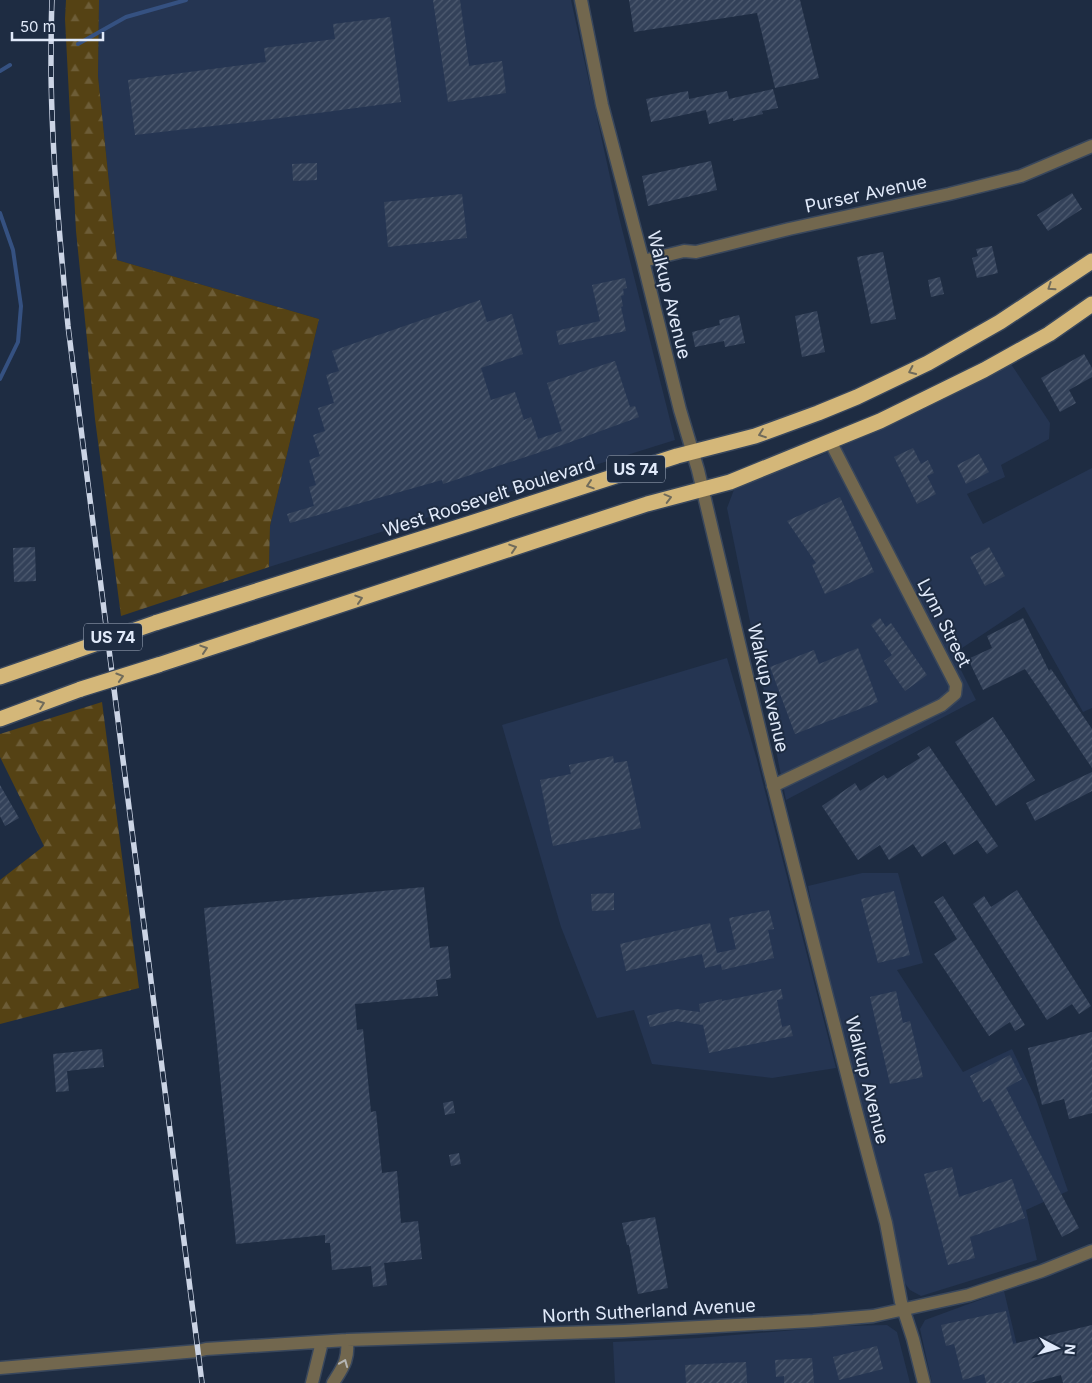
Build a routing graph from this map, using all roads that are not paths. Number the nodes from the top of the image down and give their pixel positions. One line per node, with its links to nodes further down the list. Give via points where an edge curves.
1 (581, 0): 3 (street, Walkup Avenue, via 602,105)
2 (1092, 146): 3 (street, Purser Avenue, via 1021,176 696,252 684,251)
3 (643, 261): 7 (street, Walkup Avenue)
4 (1092, 261): 7 (highway, West Roosevelt Boulevard / US 74, one-way to 7, via 1000,322 926,364 857,397 755,436)
5 (1092, 304): 6 (highway, US 74, via 1049,334 984,370 880,421)
6 (830, 441): 8 (highway, US 74, via 730,482); 11 (street, Lynn Street, via 956,685 955,694 942,705)
7 (693, 452): 8 (street, Walkup Avenue); 9 (highway, West Roosevelt Boulevard / US 74, one-way to 9, bridge, via 155,623)
8 (703, 489): 10 (highway, US 74, one-way to 8, bridge, via 81,689 647,504); 11 (street, Walkup Avenue)
9 (0, 677)
10 (0, 719)
11 (773, 786): 13 (street, Walkup Avenue, via 886,1223)
12 (1092, 1250): 13 (street, North Sutherland Avenue, via 969,1295)
13 (903, 1310): 14 (street, North Sutherland Avenue, via 873,1316 624,1331); 19 (street, Walkup Avenue)
14 (347, 1340): 15 (street, North Sutherland Avenue); 18 (street, one-way to 14, via 346,1364)
15 (322, 1342): 16 (street, North Sutherland Avenue); 17 (street)
16 (0, 1368)
17 (312, 1383)
18 (334, 1383)
19 (924, 1383)

